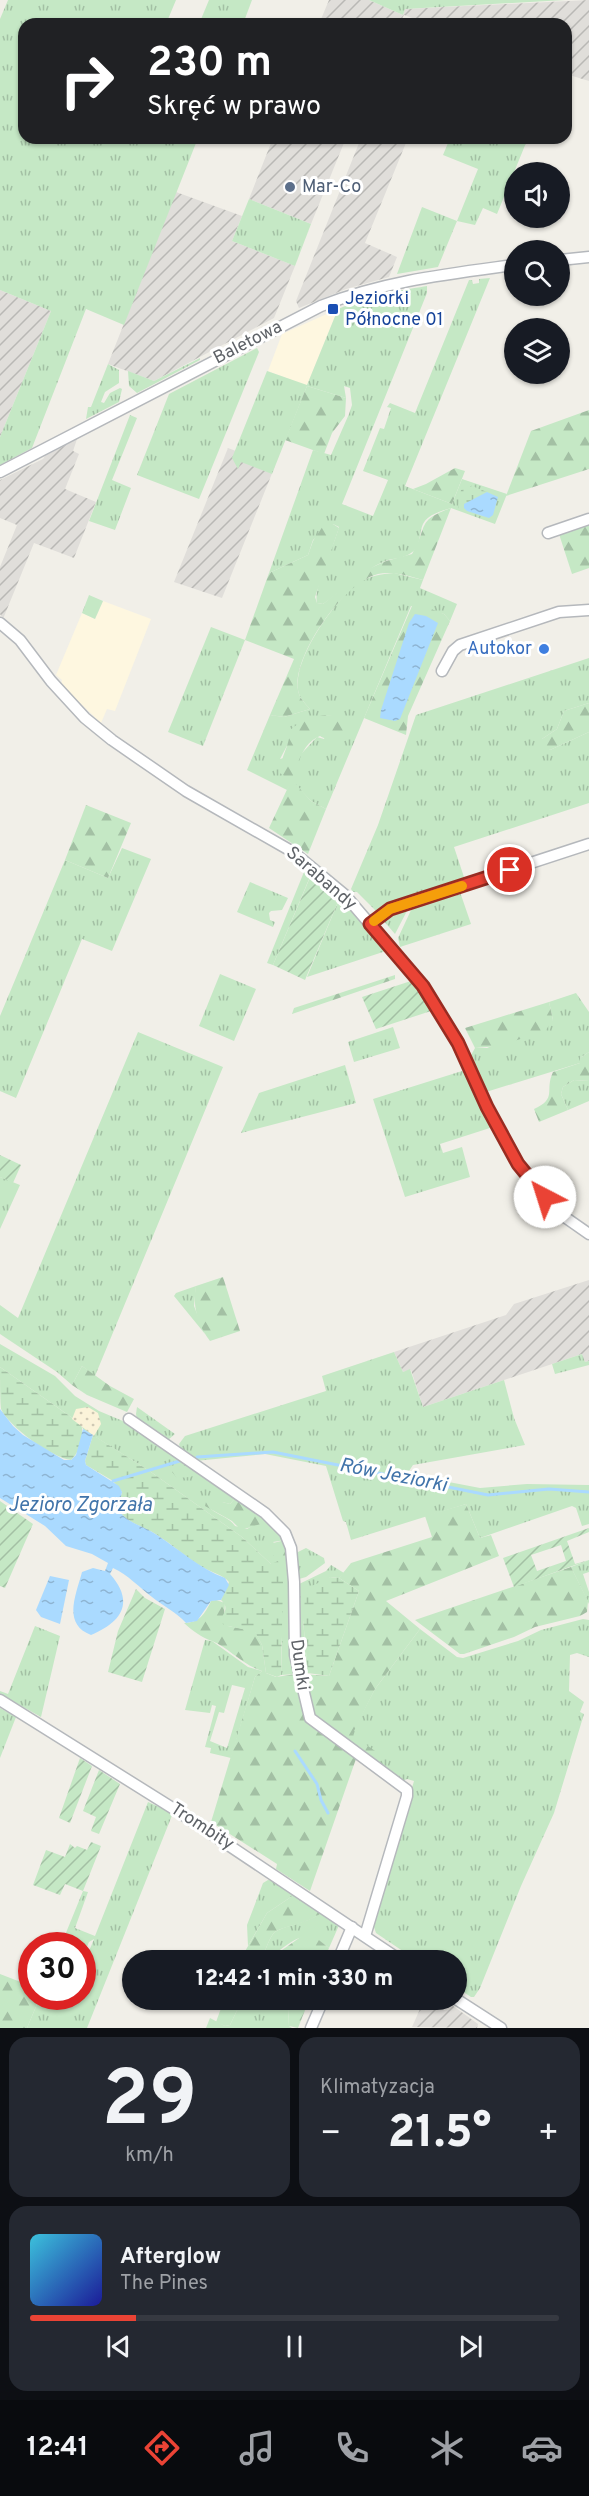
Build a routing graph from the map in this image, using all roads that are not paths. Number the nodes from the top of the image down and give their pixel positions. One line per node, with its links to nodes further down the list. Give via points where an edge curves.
1 (589, 257): 2 (street)
2 (570, 259)
3 (504, 266): 4 (street, Baletowa, via 410,279 321,306)
4 (0, 472)
5 (589, 519): 6 (street)
6 (548, 533)
7 (589, 610): 9 (street, via 559,612 460,645)
8 (0, 623): 11 (street, Sarabandy, via 20,640 51,681 92,723 186,791 293,852 345,895)
9 (442, 671)
10 (589, 844): 11 (street, via 390,909)
11 (370, 924): 12 (street, Sarabandy, via 423,986 458,1043 518,1164 559,1213)
12 (589, 1234)
13 (129, 1419): 16 (street, Dumki, via 265,1513 285,1533 291,1548 294,1582 295,1655 306,1710 310,1718 407,1790)
14 (0, 1700): 15 (street, Trombity)
15 (352, 1927): 16 (street, Trombity); 17 (street)
16 (365, 1936): 18 (street, Trombity)
17 (342, 1950)
18 (385, 1950)
19 (467, 2006): 22 (street)
20 (318, 2010): 21 (street)
21 (311, 2028)
22 (501, 2028)

